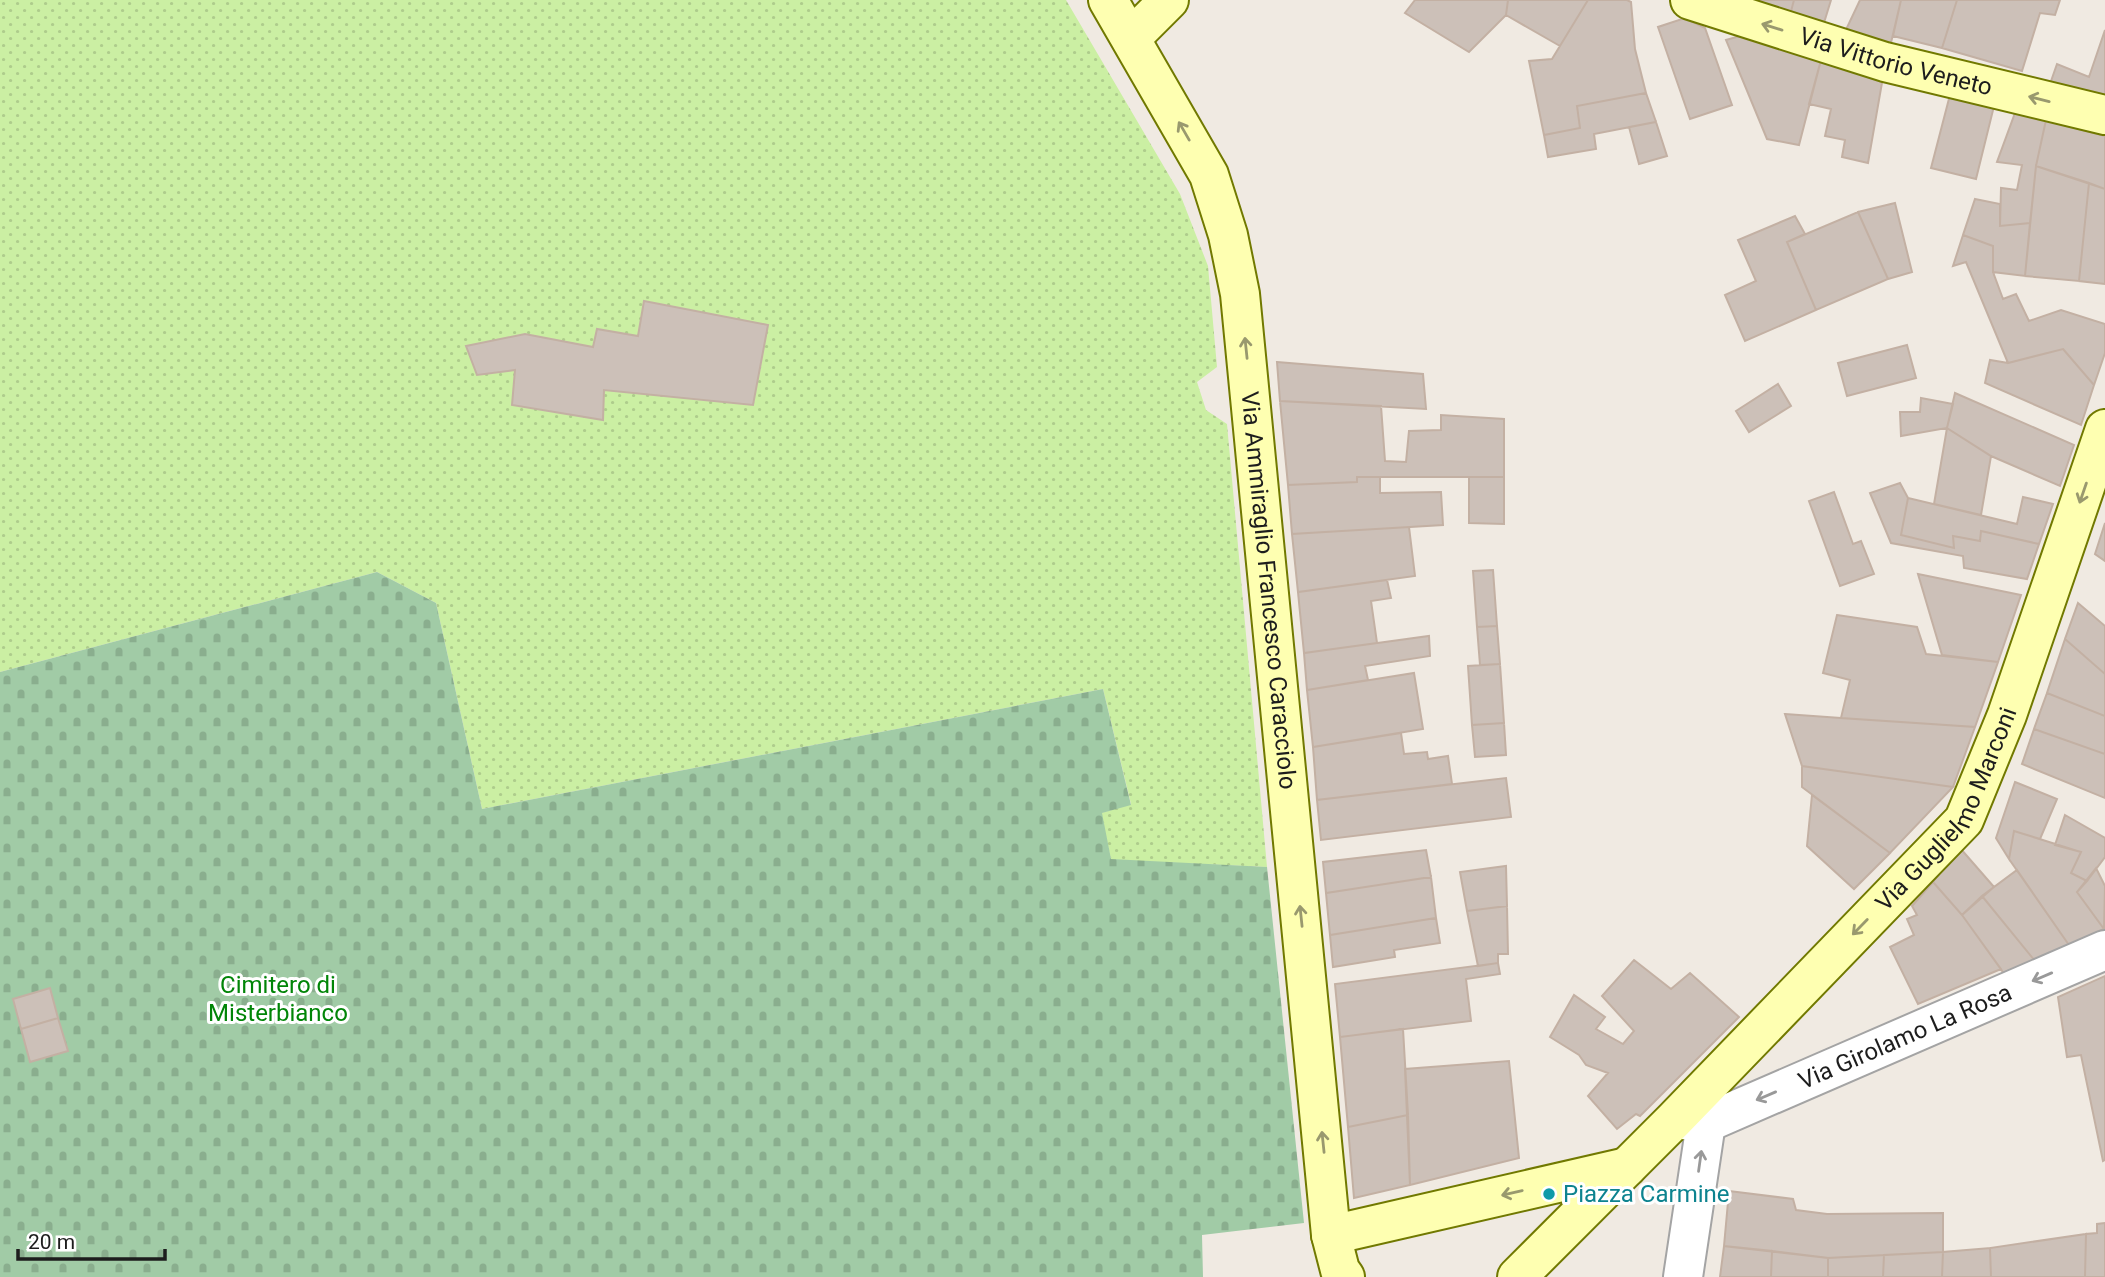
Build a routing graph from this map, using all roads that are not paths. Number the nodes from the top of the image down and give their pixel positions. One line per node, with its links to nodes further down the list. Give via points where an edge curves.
1 (1108, 0): 4 (main road, Via Ammiraglio Francesco Caracciolo)
2 (1169, 0): 4 (main road)
3 (1693, 1): 5 (main road, Via Vittorio Veneto, one-way to 3, via 1885,62)
4 (1131, 38): 10 (main road, Via Ammiraglio Francesco Caracciolo, one-way to 4, via 1240,294 1228,234 1209,175)
5 (2105, 116)
6 (2105, 429): 8 (main road, Via Guglielmo Marconi, one-way to 8, via 2007,715 1964,820)
7 (2105, 950): 8 (street, Via Girolamo La Rosa, one-way to 8)
8 (1690, 1121): 9 (main road, Via Guglielmo Marconi); 13 (street, one-way to 8)
9 (1627, 1167): 10 (main road, one-way to 10); 12 (main road, Via Guglielmo Marconi)
10 (1331, 1222): 11 (main road, Via Ammiraglio Francesco Caracciolo)
11 (1345, 1277)
12 (1517, 1277)
13 (1683, 1277)

